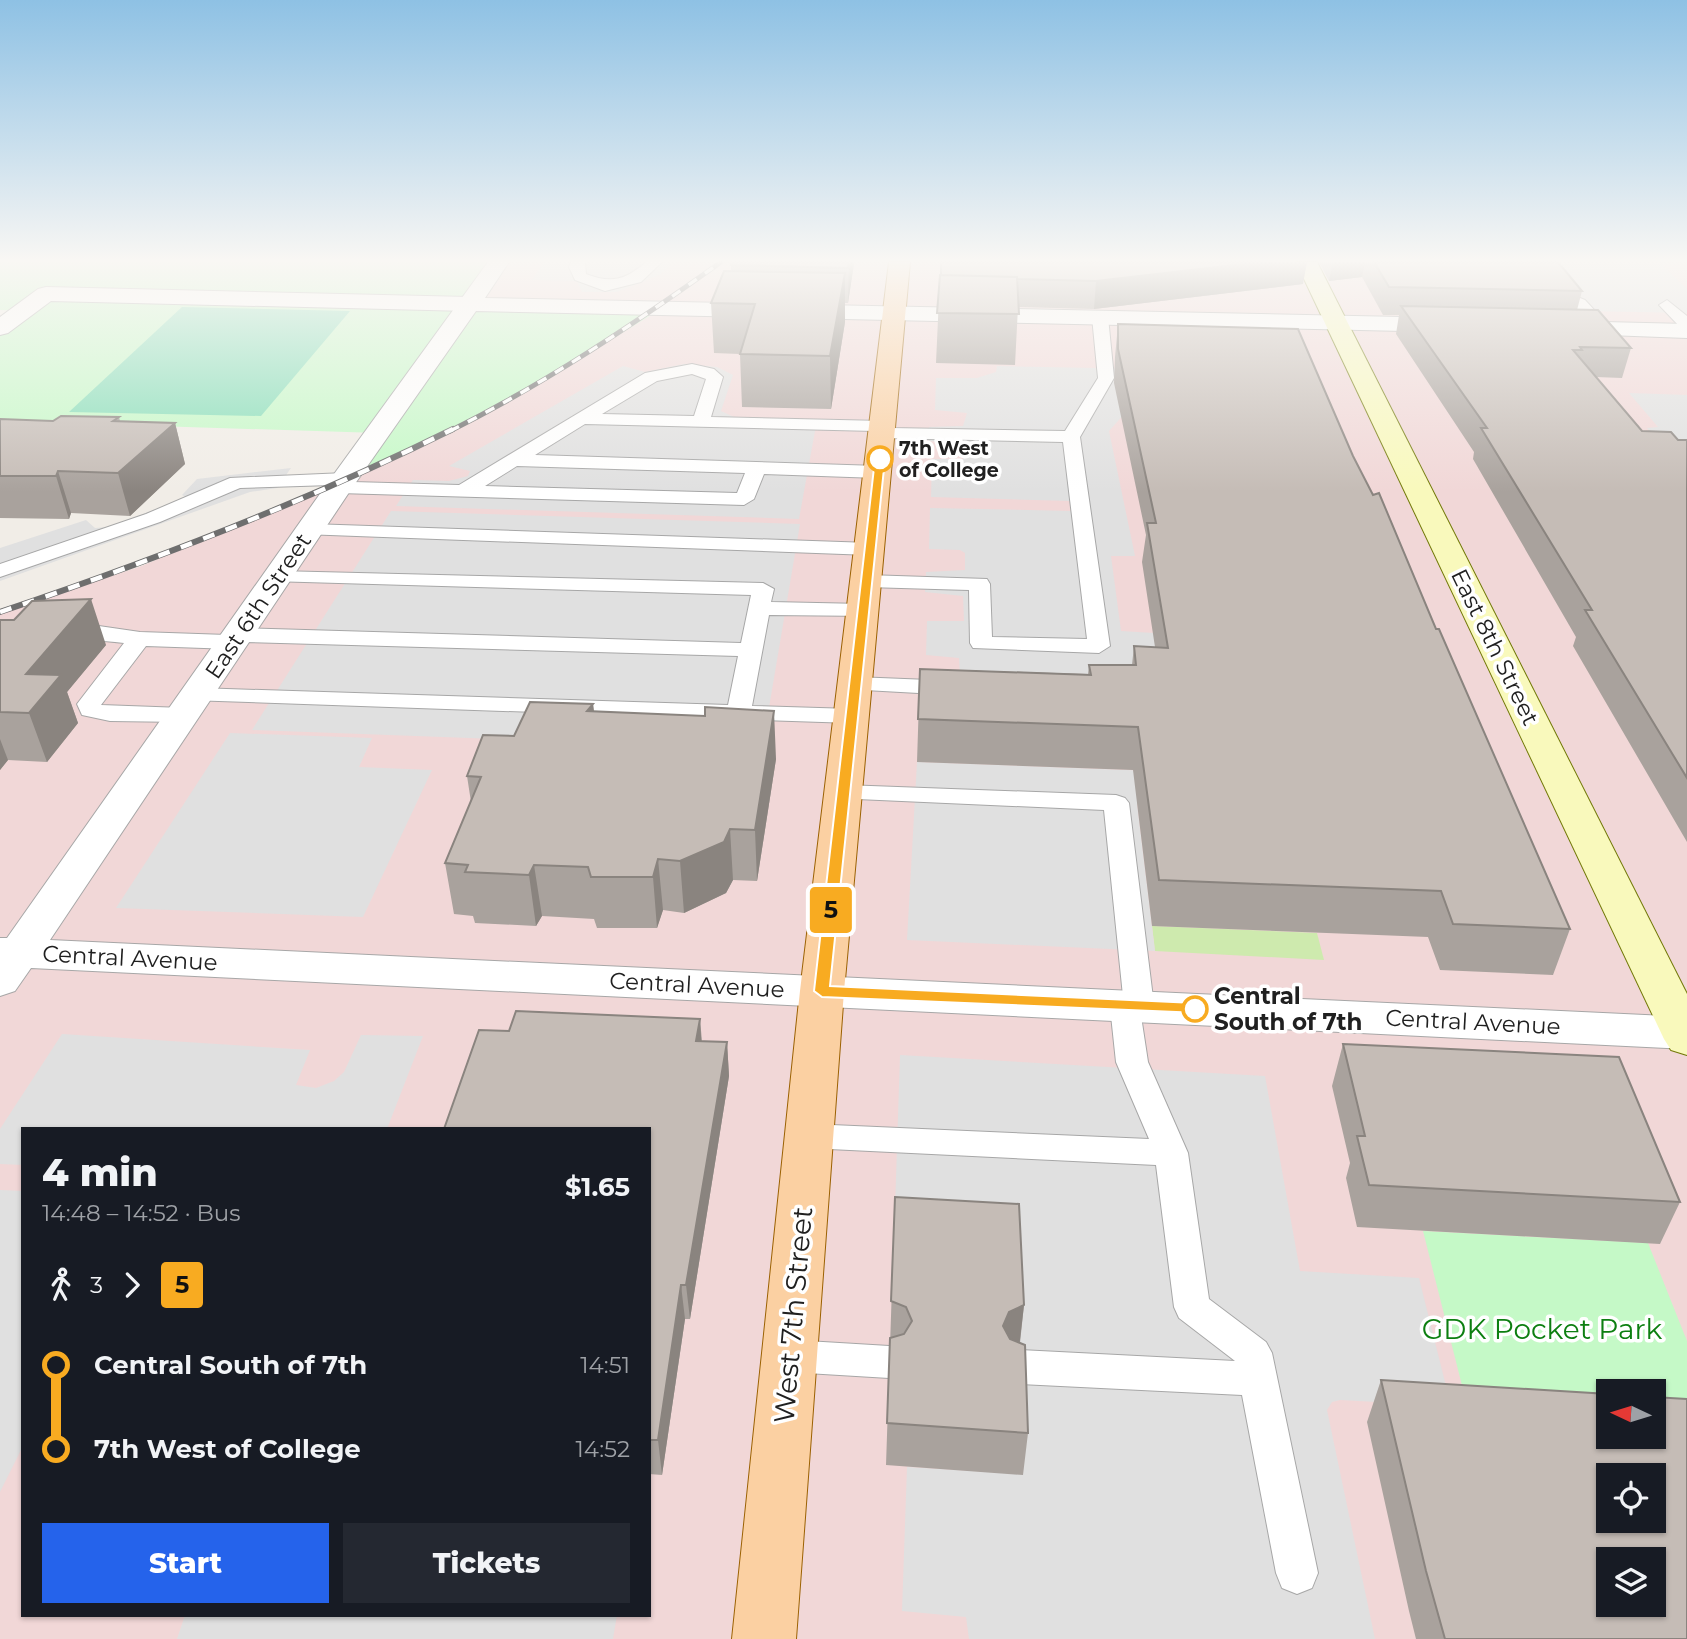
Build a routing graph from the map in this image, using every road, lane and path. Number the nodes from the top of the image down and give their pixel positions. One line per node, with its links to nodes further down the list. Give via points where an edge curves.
1 (445, 338): 12 (street, East 6th Street)
2 (893, 338): 7 (main road, West 7th Street)
3 (1102, 338): 8 (lane, via 1106,378)
4 (1344, 338): 33 (main road, East 8th Street)
5 (582, 419): 6 (lane); 6 (lane, via 651,377 689,370 715,377); 9 (lane)
6 (701, 422): 7 (lane)
7 (883, 430): 8 (lane); 11 (main road, West 7th Street)
8 (1071, 437): 19 (lane, via 1099,646 981,643 979,584)
9 (513, 460): 10 (lane); 13 (lane)
10 (757, 468): 11 (lane); 13 (lane, via 744,499)
11 (878, 472): 16 (main road, West 7th Street)
12 (342, 483): 13 (lane); 14 (street, East 6th Street); 17 (lane, via 237,482 153,518)
13 (464, 490)
14 (310, 530): 15 (lane); 18 (street, East 6th Street)
15 (772, 547): 16 (lane); 20 (lane)
16 (870, 549): 19 (main road, West 7th Street)
17 (0, 571)
18 (277, 577): 20 (lane); 21 (street, East 6th Street)
19 (865, 596): 20 (lane); 26 (main road, West 7th Street)
20 (761, 599): 24 (lane)
21 (235, 638): 22 (lane); 24 (lane); 27 (street, East 6th Street)
22 (140, 639): 23 (lane, via 82,632); 27 (lane, via 94,695 90,710 110,714)
23 (0, 649)
24 (751, 650): 28 (lane)
25 (980, 689): 26 (lane)
26 (854, 700): 28 (lane); 29 (main road, West 7th Street)
27 (190, 705): 28 (lane); 30 (street, East 6th Street)
28 (739, 712)
29 (844, 793): 31 (main road, West 7th Street); 32 (lane, via 1116,803)
30 (7, 962): 31 (street, Central Avenue)
31 (822, 991): 32 (street, Central Avenue); 34 (main road, West 7th Street)
32 (1132, 1006): 33 (street, Central Avenue); 35 (lane, via 1132,1062)
33 (1686, 1035)
34 (809, 1136): 35 (lane); 36 (main road, West 7th Street)
35 (1171, 1153): 39 (lane, via 1192,1307 1253,1353)
36 (790, 1356): 37 (lane); 41 (main road, West 7th Street)
37 (889, 1362)
38 (1020, 1367): 39 (lane)
39 (1258, 1379): 40 (lane)
40 (1297, 1573)
41 (764, 1639)

